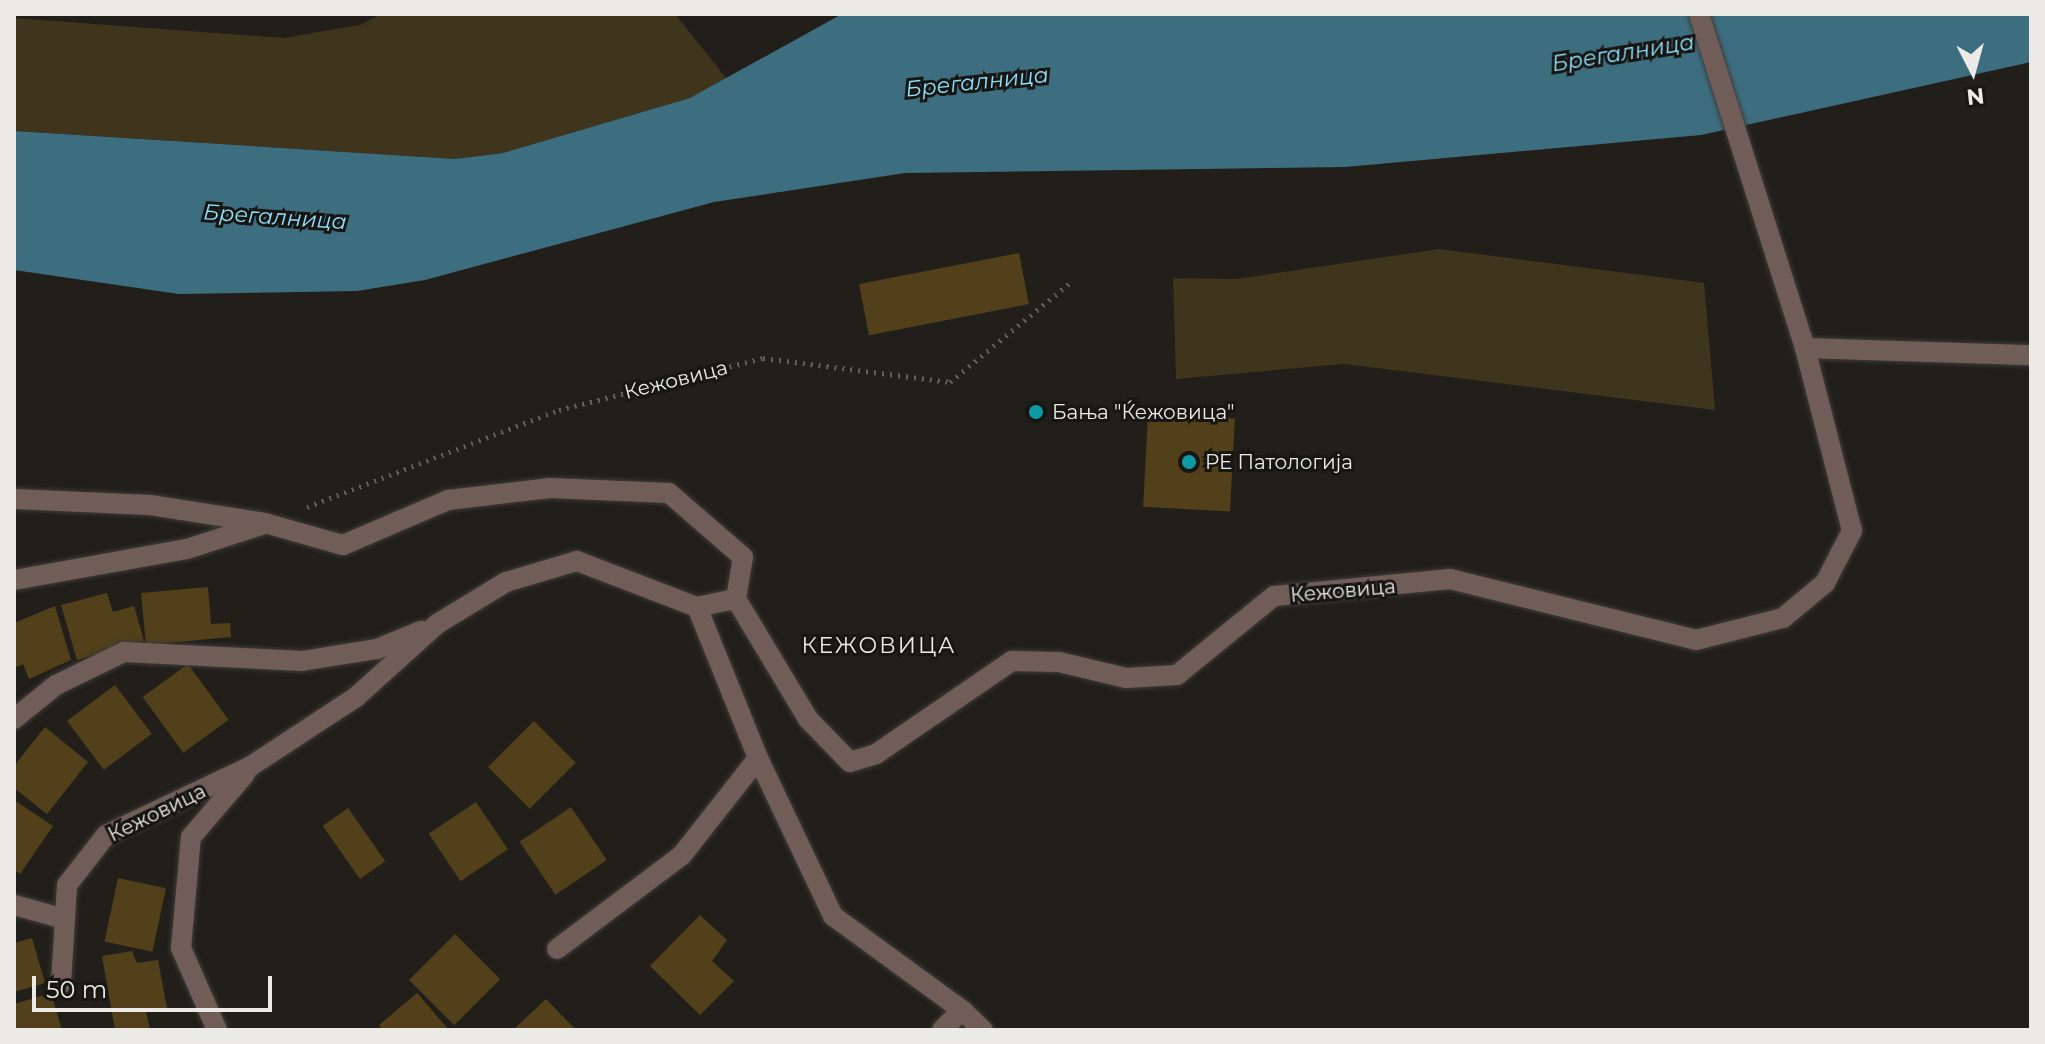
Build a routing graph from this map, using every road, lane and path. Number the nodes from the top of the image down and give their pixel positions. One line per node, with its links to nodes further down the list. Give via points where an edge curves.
1 (1699, 14): 3 (street)
2 (1072, 281): 6 (path, Кежовица, via 950,382 763,358 559,410)
3 (1805, 348): 4 (street); 8 (street, Кежовица, via 1852,531 1825,583 1783,618 1696,640 1450,579 1274,596 1177,675 1126,678 1059,662 1012,661 876,754 850,762 808,719)
4 (2031, 355)
5 (14, 499): 6 (street, via 150,505)
6 (265, 523): 7 (street, via 187,549); 8 (street, via 343,545 448,500 550,488 669,493 743,557)
7 (14, 580)
8 (736, 599): 9 (street)
9 (697, 607): 10 (street, Кежовица, via 577,561 506,582); 12 (street)
10 (437, 624): 11 (street, Кежовица, via 377,649 302,661 124,652 56,685); 13 (street, Кежовица, via 356,697)
11 (14, 719)
12 (758, 758): 16 (street, via 682,855); 18 (street, via 833,916)
13 (251, 766): 15 (street, Кежовица, via 106,835 67,885); 19 (street, Кежовица, via 191,837 181,948)
14 (14, 905): 15 (street)
15 (65, 919): 17 (street, Кежовица)
16 (557, 949)
17 (61, 984)
18 (962, 1010): 20 (street); 21 (street)
19 (217, 1030)
20 (942, 1030)
21 (983, 1030)

